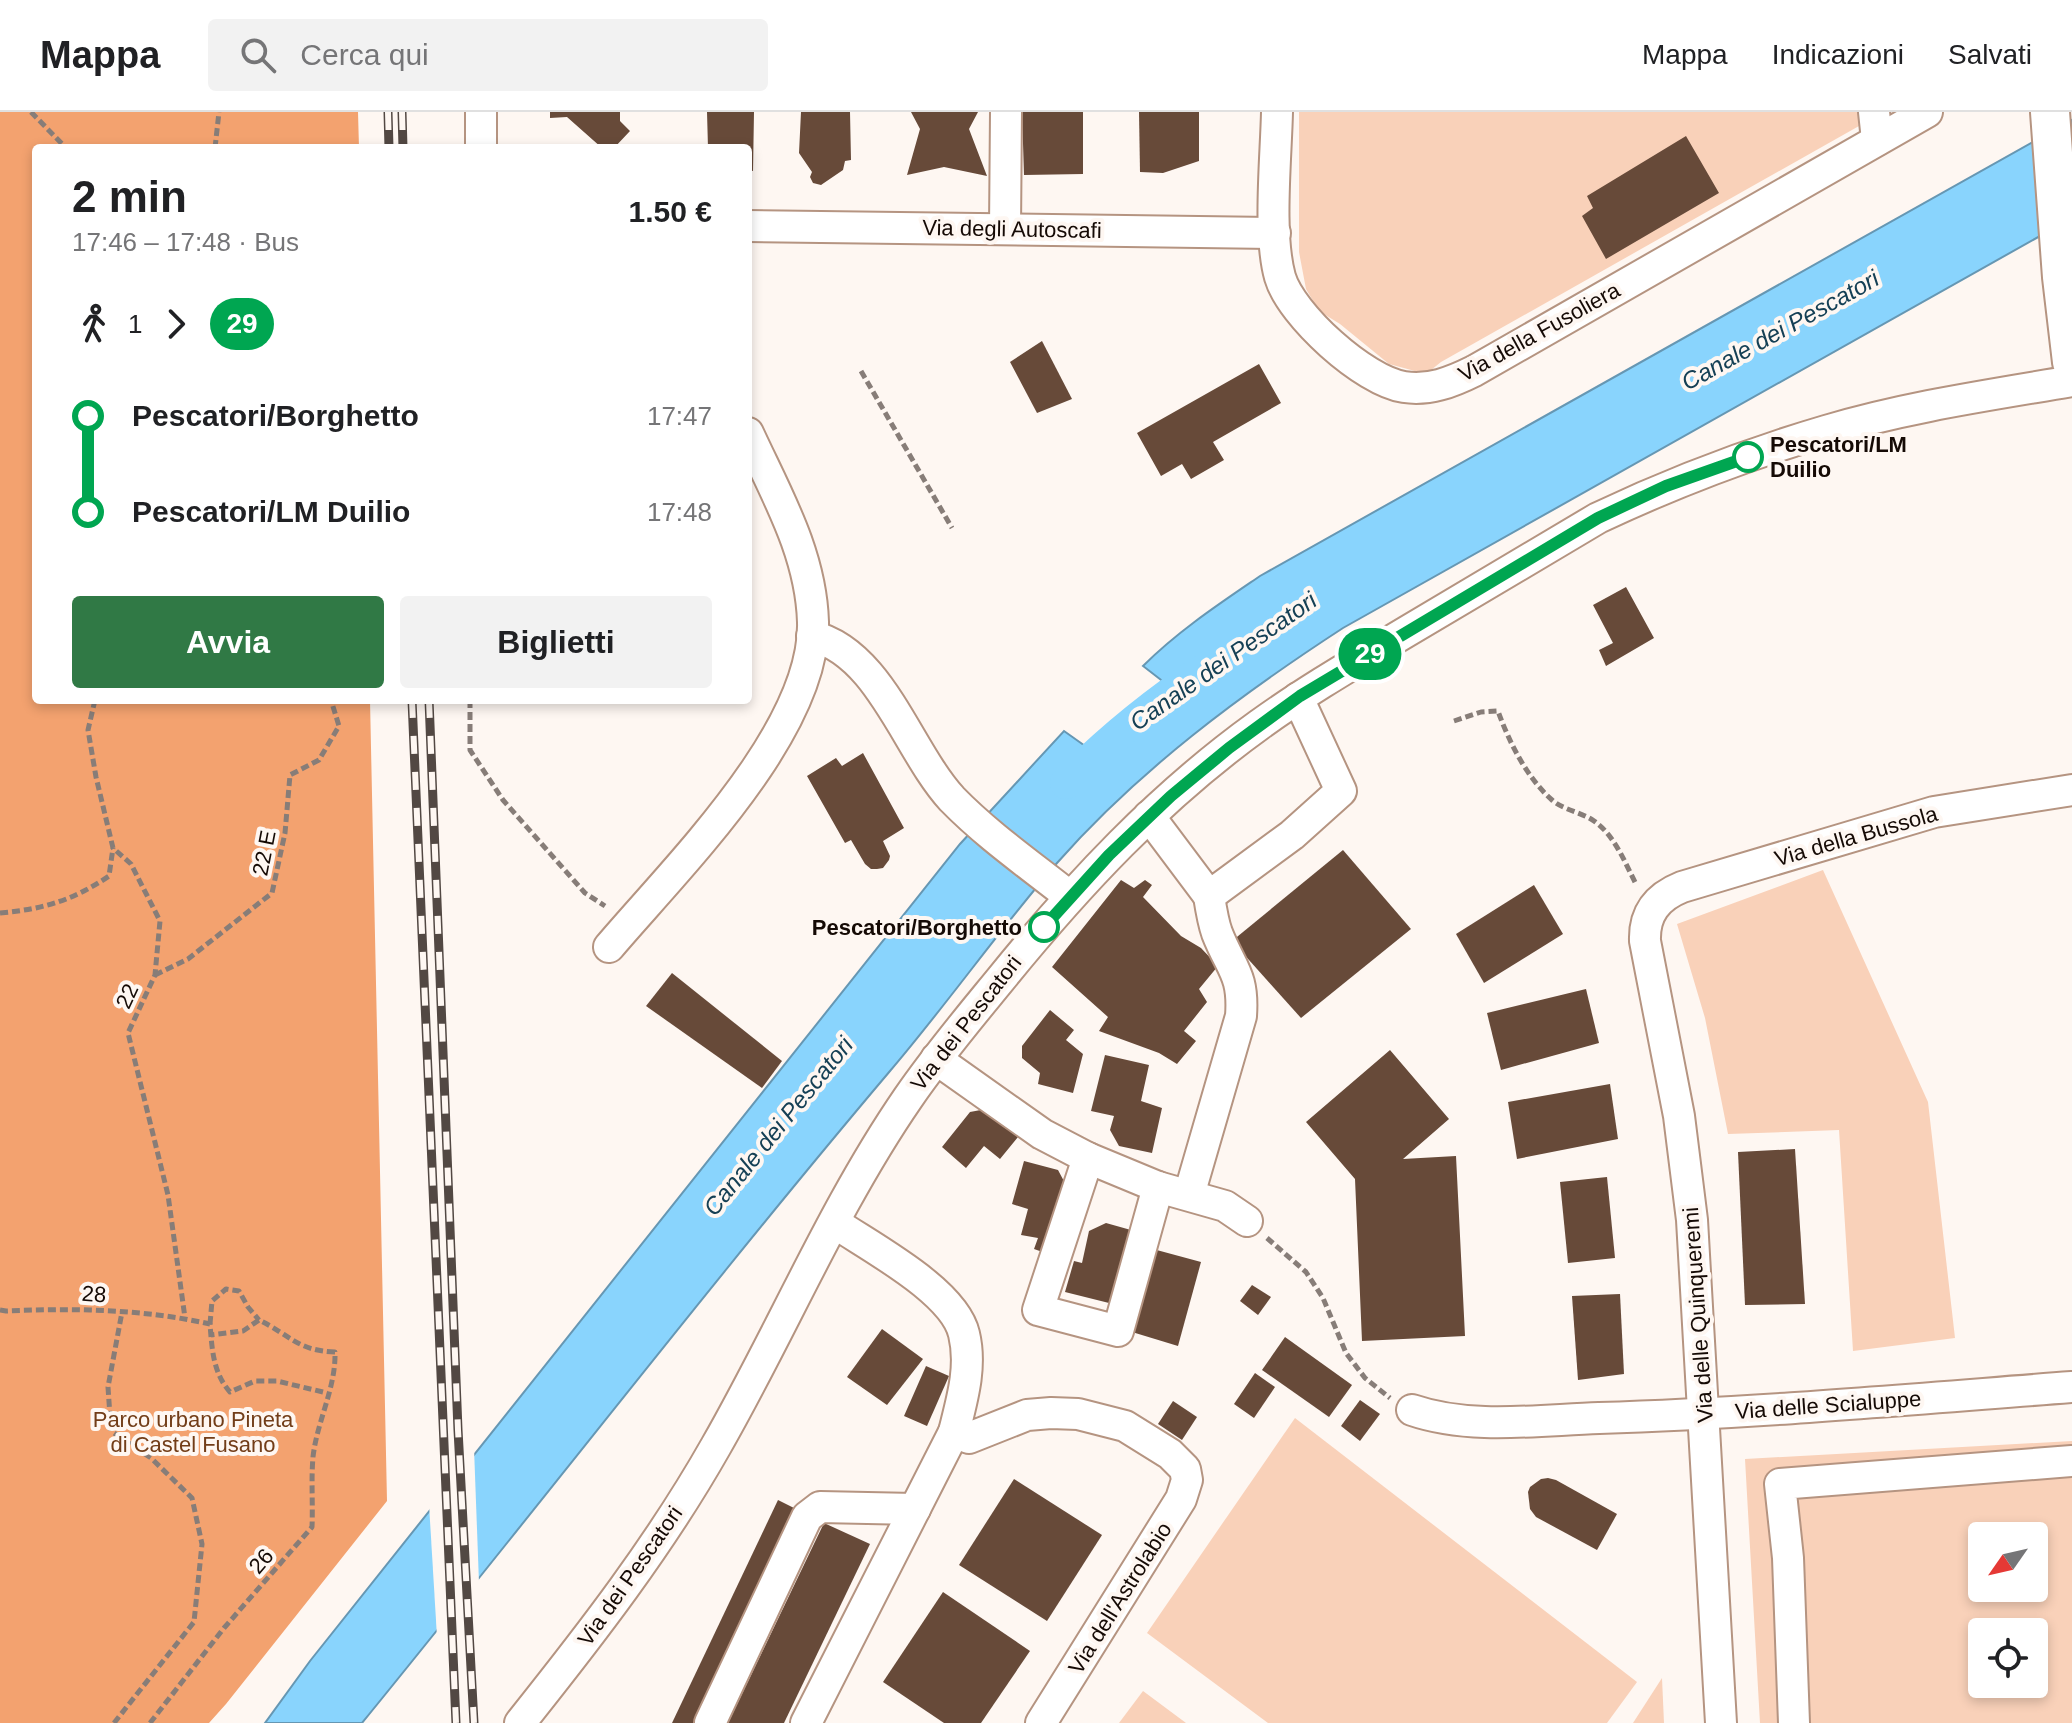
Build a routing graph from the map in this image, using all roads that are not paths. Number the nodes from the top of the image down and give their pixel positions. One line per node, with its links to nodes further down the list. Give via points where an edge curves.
1 (481, 112): 7 (street)
2 (1006, 112): 9 (street)
3 (1277, 112): 10 (street, Via della Fusoliera)
4 (1927, 112): 6 (street, Via della Fusoliera)
5 (2050, 112): 11 (main road)
6 (1876, 126): 10 (street, Via della Fusoliera, via 1474,371 1424,388 1378,377 1304,318 1283,285)
7 (481, 144)
8 (752, 226): 9 (street, Via degli Autoscafi)
9 (1005, 229): 10 (street, Via degli Autoscafi)
10 (1275, 233)
11 (2072, 362)
12 (2072, 381): 15 (street, Via dei Pescatori, via 1942,403 1828,430 1666,486 1598,518)
13 (752, 441): 14 (street, via 800,553 811,600)
14 (812, 636): 18 (street, via 839,646 859,663 940,785); 21 (street, via 795,703 742,791)
15 (1298, 698): 17 (street, Via dei Pescatori); 19 (street, via 1341,791)
16 (2072, 790): 20 (street, Via della Bussola, via 1934,812 1682,887)
17 (1149, 816): 18 (street, Via dei Pescatori); 19 (street)
18 (1069, 896): 22 (street, Via dei Pescatori)
19 (1209, 896): 25 (street, via 1216,931 1238,973 1241,1016)
20 (1650, 911): 30 (street, Via delle Quinqueremi, via 1646,951 1690,1197)
21 (609, 947)
22 (936, 1059): 23 (street, via 1042,1134); 27 (street, Via dei Pescatori, via 880,1140)
23 (1088, 1158): 24 (street); 24 (street, via 1038,1310 1118,1331)
24 (1158, 1187): 25 (street)
25 (1189, 1195): 26 (street, via 1225,1206)
26 (1247, 1221)
27 (835, 1223): 31 (street, via 938,1293 959,1319 967,1357); 34 (street, Via dei Pescatori, via 690,1490 647,1558)
28 (2072, 1387): 30 (street, Via delle Scialuppe)
29 (1412, 1410): 30 (street, Via delle Scialuppe, via 1436,1418 1488,1422)
30 (1705, 1415): 38 (street, Via delle Quinqueremi)
31 (954, 1432): 33 (street); 37 (street, Via dell'Astrolabio, via 969,1438 1027,1415 1078,1414 1125,1426 1185,1469 1181,1499)
32 (2072, 1461): 39 (street, via 1780,1484)
33 (915, 1509): 35 (street, via 820,1507 807,1517); 36 (street)
34 (520, 1723)
35 (710, 1723)
36 (806, 1723)
37 (1041, 1723)
38 (1721, 1723)
39 (1794, 1723)

